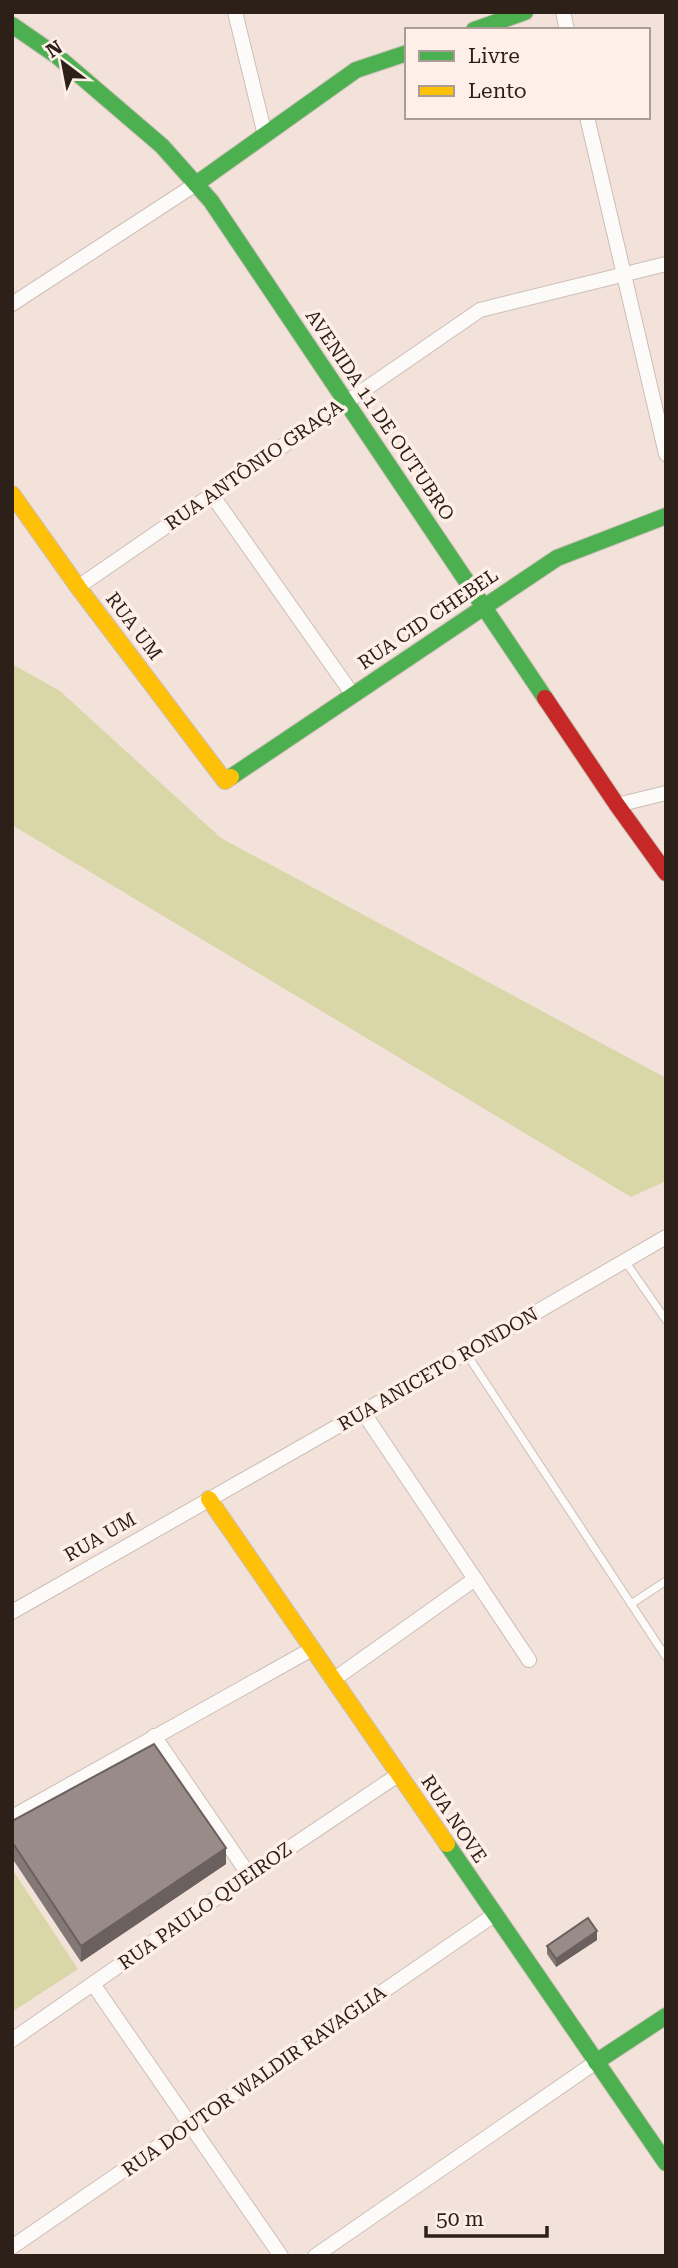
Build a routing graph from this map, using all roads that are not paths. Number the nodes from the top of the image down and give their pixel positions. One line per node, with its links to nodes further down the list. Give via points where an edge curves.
1 (235, 12): 7 (street)
2 (525, 12): 4 (street)
3 (12, 25): 8 (street, AVENIDA 11 DE OUTUBRO, via 57,56 162,146)
4 (480, 28)
5 (405, 54): 7 (street, via 356,70)
6 (587, 119): 10 (street)
7 (265, 135): 8 (street)
8 (196, 184): 11 (street); 12 (street, AVENIDA 11 DE OUTUBRO)
9 (666, 264): 10 (street, RUA ANTÔNIO GRAÇA)
10 (624, 275): 12 (street, RUA ANTÔNIO GRAÇA, via 480,310); 13 (street)
11 (12, 304)
12 (346, 402): 15 (street, RUA ANTÔNIO GRAÇA); 18 (street, AVENIDA 11 DE OUTUBRO)
13 (666, 454)
14 (12, 494): 17 (street, RUA UM)
15 (212, 495): 17 (street, RUA ANTÔNIO GRAÇA); 19 (street)
16 (666, 516): 18 (street, RUA CID CHEBEL, via 557,558)
17 (78, 587): 20 (street, RUA UM)
18 (484, 607): 19 (street, RUA CID CHEBEL); 22 (street, AVENIDA 11 DE OUTUBRO)
19 (353, 695): 20 (street, RUA CID CHEBEL)
20 (225, 781)
21 (666, 793): 22 (street)
22 (617, 805): 23 (street, AVENIDA 11 DE OUTUBRO)
23 (666, 873)
24 (666, 1237): 25 (street, RUA ANICETO RONDON)
25 (625, 1261): 26 (lane); 27 (street, RUA ANICETO RONDON)
26 (666, 1320)
27 (466, 1353): 28 (street, RUA ANICETO RONDON); 32 (lane)
28 (363, 1412): 29 (street, RUA ANICETO RONDON); 30 (street)
29 (209, 1499): 33 (street, RUA UM); 34 (street, RUA NOVE)
30 (474, 1579): 36 (street); 37 (street)
31 (666, 1581): 32 (lane)
32 (631, 1604): 35 (lane)
33 (12, 1612)
34 (312, 1649): 37 (street, RUA NOVE); 38 (street)
35 (666, 1657)
36 (529, 1660)
37 (334, 1681): 39 (street, RUA NOVE)
38 (154, 1736): 40 (street); 41 (street)
39 (398, 1775): 41 (street, RUA PAULO QUEIROZ); 42 (street, RUA NOVE)
40 (12, 1817)
41 (249, 1875): 43 (street, RUA PAULO QUEIROZ)
42 (494, 1914): 46 (street, RUA NOVE); 47 (street, RUA DOUTOR WALDIR RAVAGLIA)
43 (93, 1984): 45 (street, RUA PAULO QUEIROZ); 47 (street)
44 (666, 2016): 46 (street)
45 (12, 2040)
46 (596, 2062): 48 (street, RUA NOVE); 51 (street)
47 (191, 2125): 49 (street, RUA DOUTOR WALDIR RAVAGLIA); 50 (street)
48 (666, 2163)
49 (12, 2248)
50 (281, 2256)
51 (315, 2256)

